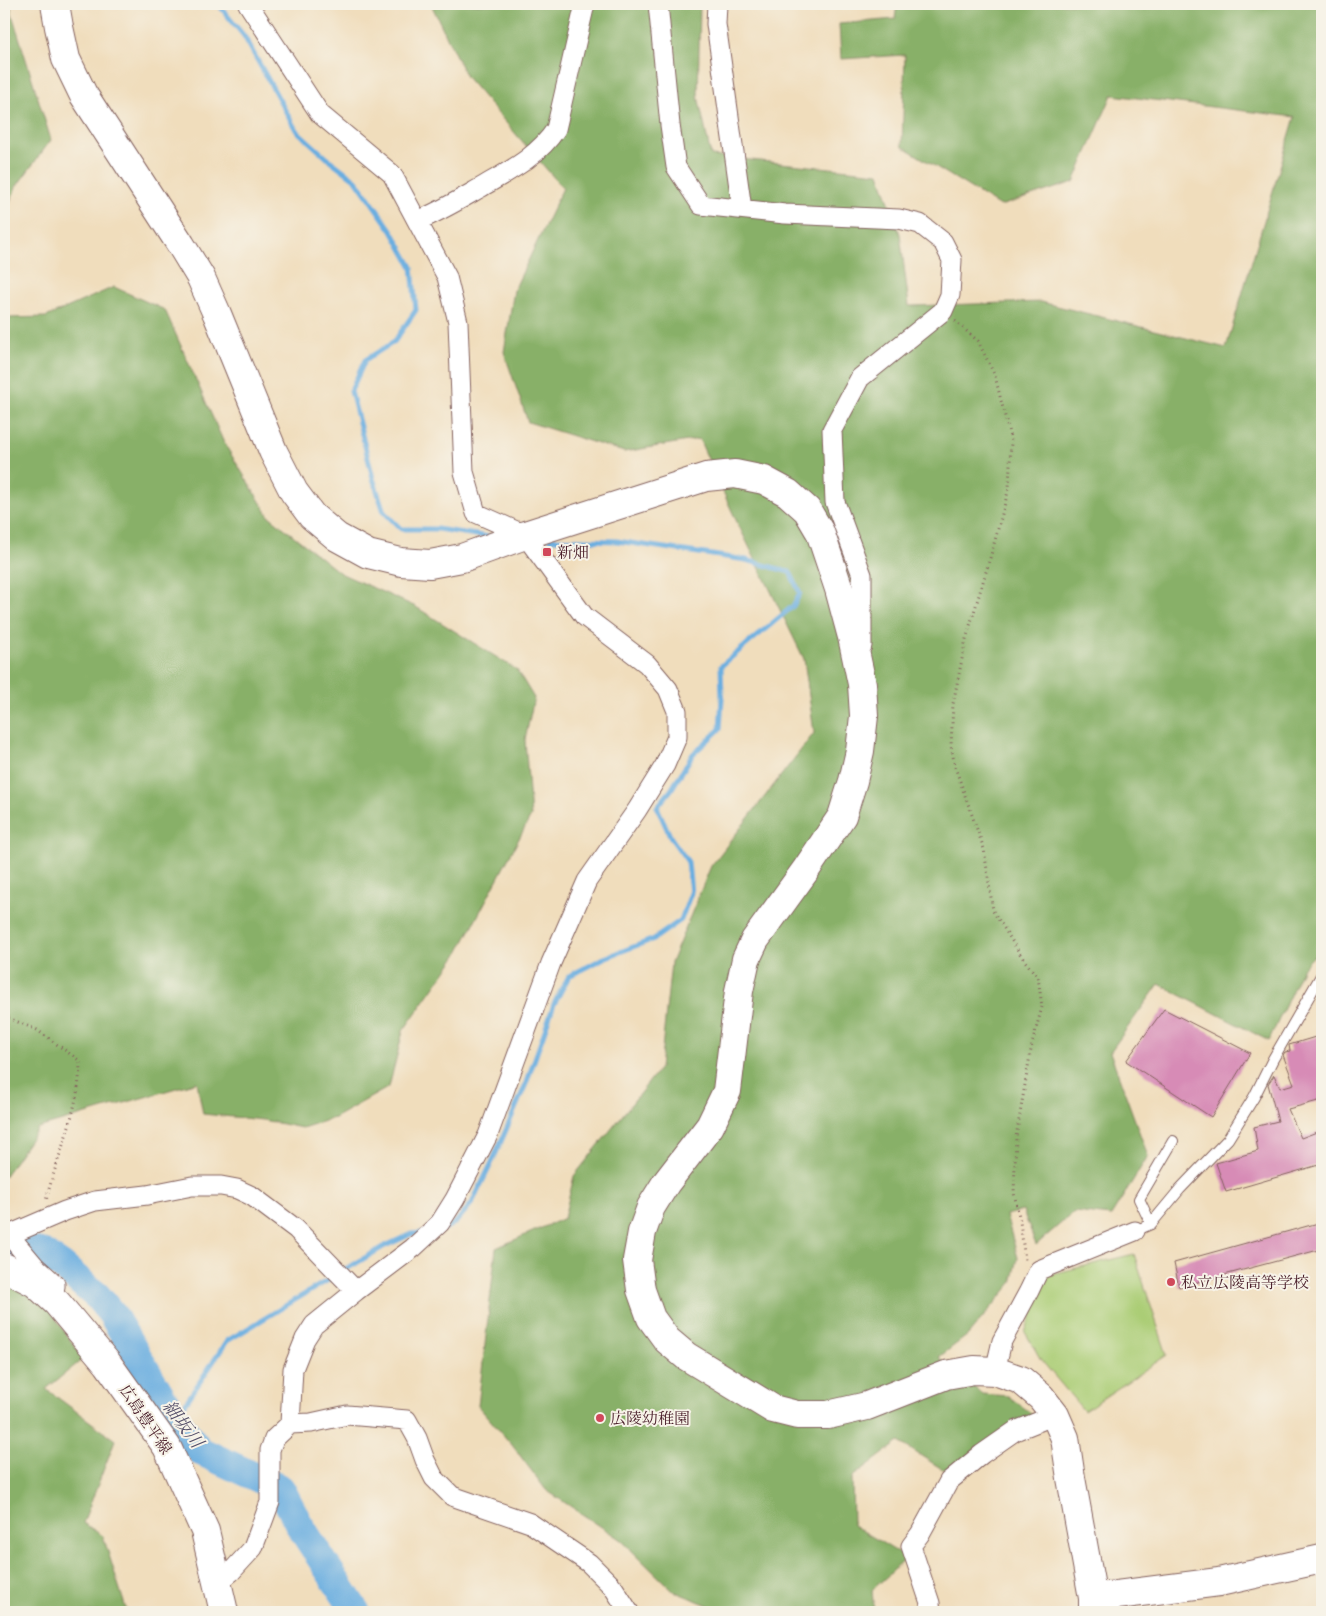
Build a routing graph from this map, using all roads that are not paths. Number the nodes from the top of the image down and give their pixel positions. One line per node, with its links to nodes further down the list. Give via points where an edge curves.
1 (56, 4): 8 (street, via 66,59 83,94 201,278 273,451 294,492 312,516 337,537 368,554 401,562 430,564 462,558)
2 (248, 4): 7 (street, via 320,114 392,174)
3 (585, 4): 7 (street, via 556,129 548,141 519,165 439,212)
4 (658, 4): 6 (street, via 676,167 701,204)
5 (717, 4): 6 (street, via 716,24)
6 (742, 209): 9 (street, via 920,224 943,242 952,260 950,295 943,311 860,378 832,430 835,502 862,575)
7 (417, 221): 8 (street, via 447,276 458,322 464,472 476,513)
8 (525, 535): 9 (street, via 706,477 735,474 764,480 788,493 807,510 820,532 839,589); 15 (street, via 584,616 647,664 668,689 677,711 677,737 665,765 637,810 587,881 551,963 488,1135 455,1199 440,1223)
9 (862, 684): 17 (street, via 864,716 860,750 842,816 755,940 746,959 738,991 727,1091 710,1126 651,1207 637,1260 641,1290 651,1318 667,1340 686,1356 773,1409 797,1415 828,1415 867,1406 946,1375 974,1370)
10 (1322, 974): 12 (lane, via 1228,1139)
11 (1174, 1141): 12 (lane, via 1139,1199)
12 (1143, 1227): 17 (street, via 1038,1270 1002,1341)
13 (7, 1235): 15 (street, via 95,1201 192,1186 221,1186 252,1196 296,1229); 16 (street, via 55,1284)
14 (4, 1267): 16 (street, 広島豊平線, via 35,1283)
15 (356, 1291): 19 (street, via 314,1325 305,1339 293,1369)
16 (57, 1303): 21 (street, 広島豊平線, via 108,1364 167,1447 205,1531)
17 (995, 1371): 18 (street, via 1021,1380 1041,1397)
18 (1055, 1415): 22 (street, via 1065,1438); 25 (street, via 1015,1431 949,1481 911,1546)
19 (290, 1424): 21 (street, via 274,1439 270,1450 270,1502 253,1548); 24 (street, via 347,1415 407,1420 434,1478 452,1496 530,1524 589,1563 613,1587)
20 (1322, 1559): 22 (street)
21 (217, 1583): 23 (street, 広島豊平線)
22 (1093, 1605)
23 (224, 1612)
24 (629, 1612)
25 (931, 1612)

